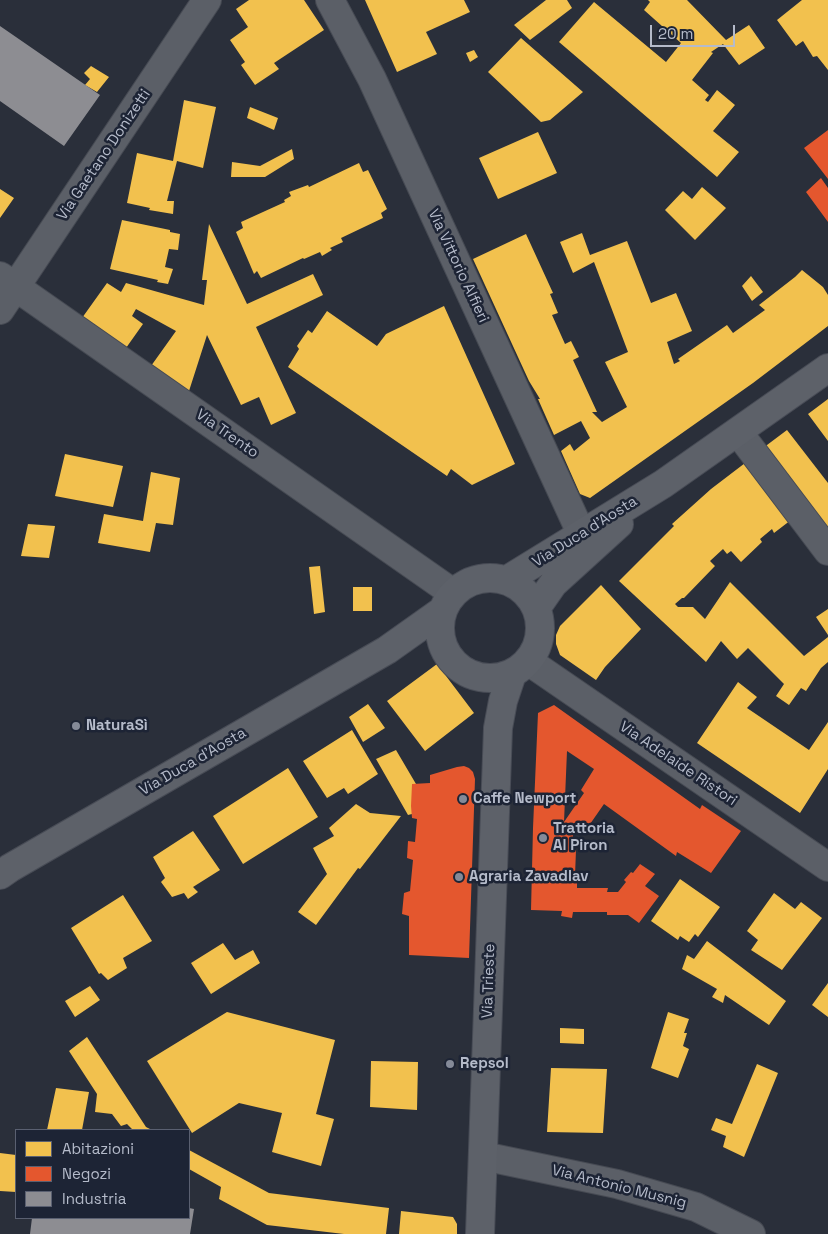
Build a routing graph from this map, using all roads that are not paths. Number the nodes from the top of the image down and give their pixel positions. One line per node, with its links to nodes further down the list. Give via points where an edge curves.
1 (207, 0): 3 (street, Via Gaetano Donizetti)
2 (330, 0): 8 (street, Via Vittorio Alfieri, via 372,79)
3 (8, 281): 4 (street, Via Gaetano Donizetti); 11 (street, Via Trento)
4 (0, 310)
5 (828, 368): 6 (main road, Via Duca d'Aosta)
6 (738, 432): 7 (main road, Via Duca d'Aosta); 9 (street)
7 (663, 484): 8 (main road, Via Duca d'Aosta); 12 (main road, Via Duca d'Aosta, via 554,584)
8 (580, 533): 10 (main road, Via Duca d'Aosta)
9 (828, 551)
10 (507, 580): 11 (main road, Via Duca d'Aosta, via 488,577 468,582); 12 (main road, Via Duca d'Aosta, via 525,590)
11 (447, 602): 13 (main road, via 439,627); 14 (main road, Via Duca d'Aosta)
12 (537, 606): 15 (main road, via 541,625 538,645)
13 (442, 643): 14 (main road, Via Duca d'Aosta, via 424,642); 16 (main road, via 450,659 464,671)
14 (388, 650): 18 (main road, Via Duca d'Aosta)
15 (520, 667): 16 (main road, via 497,678); 17 (main road, Via Trieste, via 503,701); 19 (street, Via Adelaide Ristori)
16 (481, 678): 17 (main road, Via Trieste, via 492,700)
17 (498, 728): 20 (main road, Via Trieste)
18 (3, 867)
19 (828, 867)
20 (483, 1156): 21 (main road, Via Trieste); 22 (street, Via Antonio Musnig, via 617,1184 696,1207)
21 (480, 1234)
22 (751, 1234)

